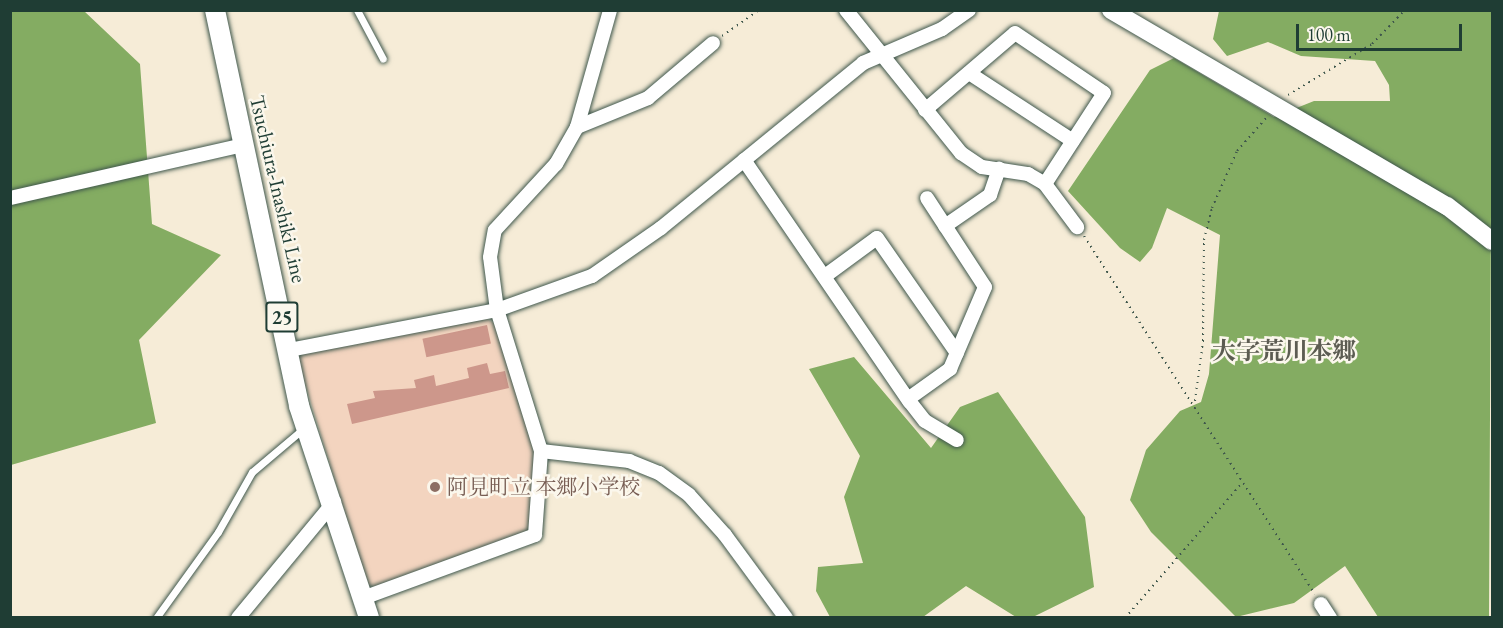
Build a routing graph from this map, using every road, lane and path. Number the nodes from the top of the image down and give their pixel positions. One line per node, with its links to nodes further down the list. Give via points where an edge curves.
1 (215, 10): 17 (main road, Tsuchiura-Inashiki Line / 25)
2 (357, 10): 11 (lane)
3 (610, 10): 15 (street)
4 (759, 10): 9 (path)
5 (846, 10): 10 (street)
6 (969, 10): 10 (street, via 942,29)
7 (1405, 10): 13 (path, via 1372,44 1294,89)
8 (1114, 12): 13 (street)
9 (713, 43): 15 (street, via 648,98)
10 (881, 53): 14 (street); 18 (street)
11 (383, 59)
12 (969, 73): 14 (street); 16 (street); 16 (street, via 1015,33 1104,93)
13 (1277, 106): 25 (street, via 1447,206); 31 (path, via 1237,151 1212,208 1204,240 1203,341)
14 (925, 111): 19 (street, via 961,153)
15 (577, 127): 27 (street, via 556,164 495,230 489,257)
16 (1072, 141): 20 (street)
17 (243, 145): 21 (street); 28 (main road, Tsuchiura-Inashiki Line / 25)
18 (744, 160): 26 (street); 27 (street, via 592,276)
19 (999, 169): 20 (street); 23 (street, via 990,195)
20 (1045, 184): 24 (street)
21 (10, 198)
22 (927, 198): 23 (street)
23 (945, 226): 29 (street, via 985,287)
24 (1077, 227): 31 (path)
25 (1492, 241)
26 (825, 276): 29 (street, via 877,238); 30 (street)
27 (497, 310): 28 (street); 34 (street)
28 (289, 350): 32 (main road, Tsuchiura-Inashiki Line / 25)
29 (957, 353): 30 (street, via 950,369)
30 (908, 399): 33 (street, via 925,421)
31 (1195, 401): 35 (path)
32 (306, 426): 36 (main road, Tsuchiura-Inashiki Line / 25); 39 (lane, via 252,472 218,532)
33 (957, 440)
34 (541, 451): 37 (street, via 535,535); 42 (street, via 629,461 658,473 689,495 725,535)
35 (1242, 483): 38 (path); 43 (path)
36 (334, 502): 37 (main road, Tsuchiura-Inashiki Line / 25); 40 (street)
37 (363, 598): 41 (main road, Tsuchiura-Inashiki Line / 25)
38 (1321, 604): 44 (street)
39 (156, 618)
40 (238, 618)
41 (369, 618)
42 (786, 618)
43 (1125, 618)
44 (1329, 618)

